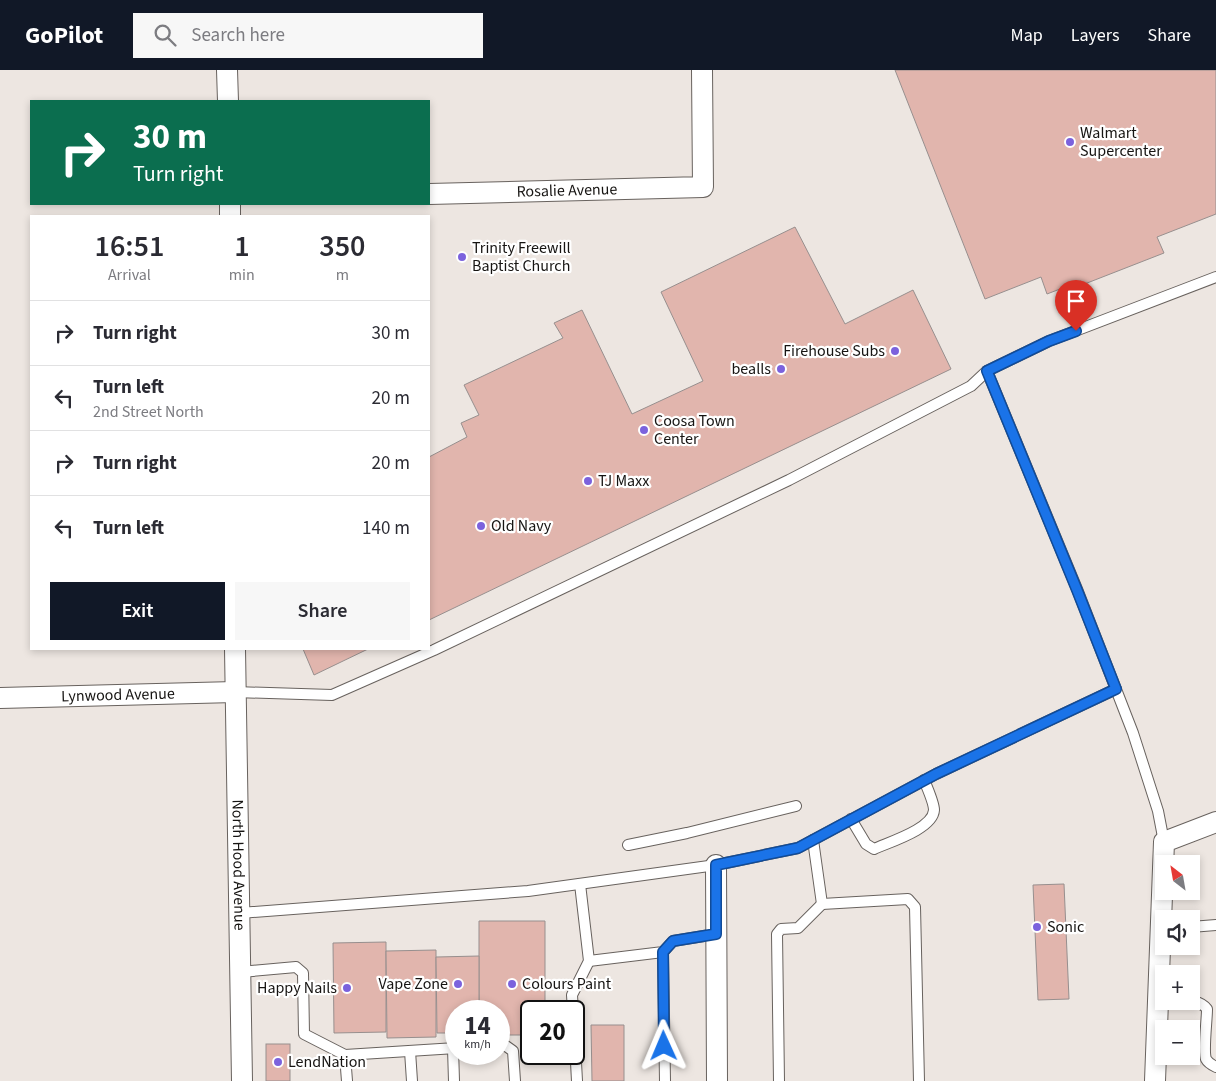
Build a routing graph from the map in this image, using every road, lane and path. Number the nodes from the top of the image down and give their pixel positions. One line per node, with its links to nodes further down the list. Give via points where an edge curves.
1 (227, 70): 3 (street)
2 (702, 70): 4 (street, Rosalie Avenue, via 703,187)
3 (228, 100)
4 (430, 194)
5 (1216, 277): 6 (lane, via 1049,341)
6 (987, 371): 8 (lane); 9 (lane, via 970,386 789,480 340,692 332,695)
7 (235, 650): 9 (street, North Hood Avenue)
8 (1116, 689): 11 (lane); 16 (lane, via 1158,811)
9 (235, 692): 10 (street, Lynwood Avenue); 22 (street, North Hood Avenue)
10 (0, 698)
11 (924, 780): 13 (lane); 13 (lane, via 934,809 932,817 917,830 874,848 866,844)
12 (796, 806): 17 (lane)
13 (851, 819): 15 (lane)
14 (1216, 822): 16 (street)
15 (813, 840): 18 (lane, via 798,848); 20 (lane)
16 (1164, 842): 21 (street)
17 (628, 845)
18 (716, 865): 19 (lane); 25 (street)
19 (580, 884): 22 (lane, via 528,891); 27 (lane)
20 (822, 904): 47 (lane, via 798,928 781,929 776,934); 49 (lane, via 908,899 915,907)
21 (1162, 910)
22 (240, 913): 28 (street, North Hood Avenue)
23 (1216, 925): 24 (lane)
24 (1200, 926)
25 (716, 934): 26 (lane, via 673,941); 46 (street)
26 (663, 952): 27 (lane); 45 (lane)
27 (589, 961): 29 (lane)
28 (241, 972): 35 (lane, via 296,967 303,973 304,1034); 39 (street, North Hood Avenue)
29 (572, 1000)
30 (1200, 1003): 38 (lane, via 1207,1009 1206,1058)
31 (1164, 1010): 50 (street)
32 (445, 1049): 34 (lane)
33 (510, 1049): 43 (lane, via 513,1051)
34 (410, 1051): 35 (lane); 41 (lane)
35 (345, 1055): 40 (lane)
36 (454, 1065): 42 (lane)
37 (576, 1065): 44 (lane)
38 (1216, 1067)
39 (242, 1081)
40 (346, 1081)
41 (412, 1081)
42 (454, 1081)
43 (516, 1081)
44 (577, 1081)
45 (665, 1081)
46 (717, 1081)
47 (779, 1081)
48 (913, 1081): 49 (lane)
49 (919, 1081)
50 (1155, 1081)

